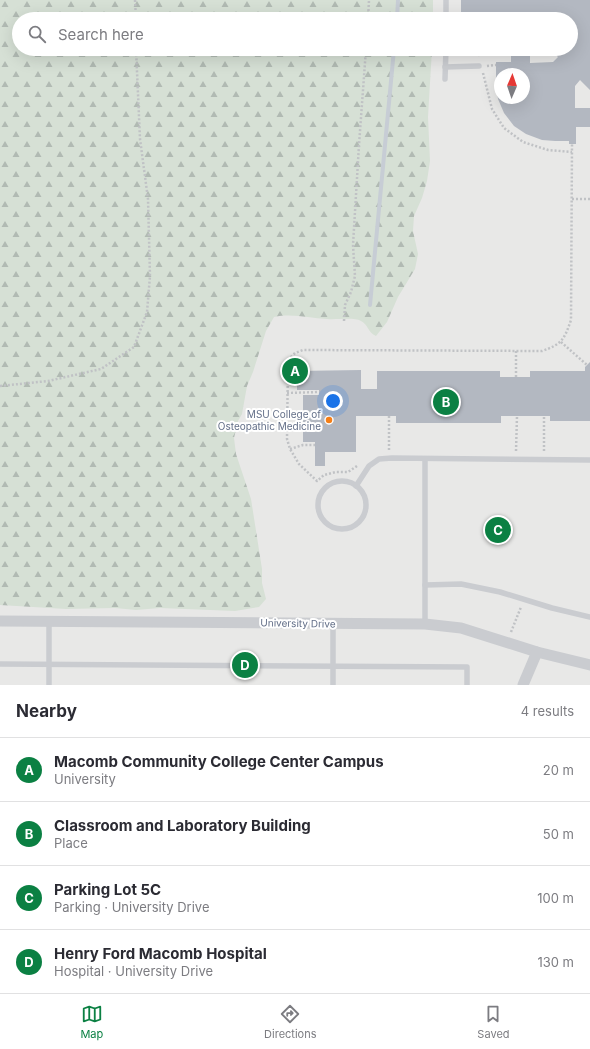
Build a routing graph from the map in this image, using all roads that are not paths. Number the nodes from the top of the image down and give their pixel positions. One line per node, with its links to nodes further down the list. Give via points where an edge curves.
1 (446, 0): 2 (lane)
2 (446, 12)
3 (446, 56): 5 (lane)
4 (479, 66): 5 (lane)
5 (445, 67): 6 (lane)
6 (445, 79)
7 (425, 458): 8 (lane); 9 (lane, via 379,460 369,466); 10 (lane)
8 (590, 460)
9 (356, 486): 9 (lane, via 338,481 329,484 322,491 318,499 318,508 327,524 345,529 354,526 361,519 366,502)
10 (425, 585): 11 (lane, via 461,584 500,592); 15 (lane)
11 (590, 618)
12 (0, 621): 13 (street, University Drive)
13 (49, 621): 14 (street, University Drive); 18 (lane)
14 (333, 624): 15 (street, University Drive); 20 (lane)
15 (425, 624): 16 (street, University Drive, via 462,628)
16 (537, 652): 19 (street, University Drive); 24 (street)
17 (0, 664): 18 (lane)
18 (49, 664): 20 (lane); 21 (lane)
19 (590, 665)
20 (333, 666): 22 (lane); 23 (lane, via 467,667)
21 (49, 685)
22 (333, 685)
23 (467, 685)
24 (522, 685)

